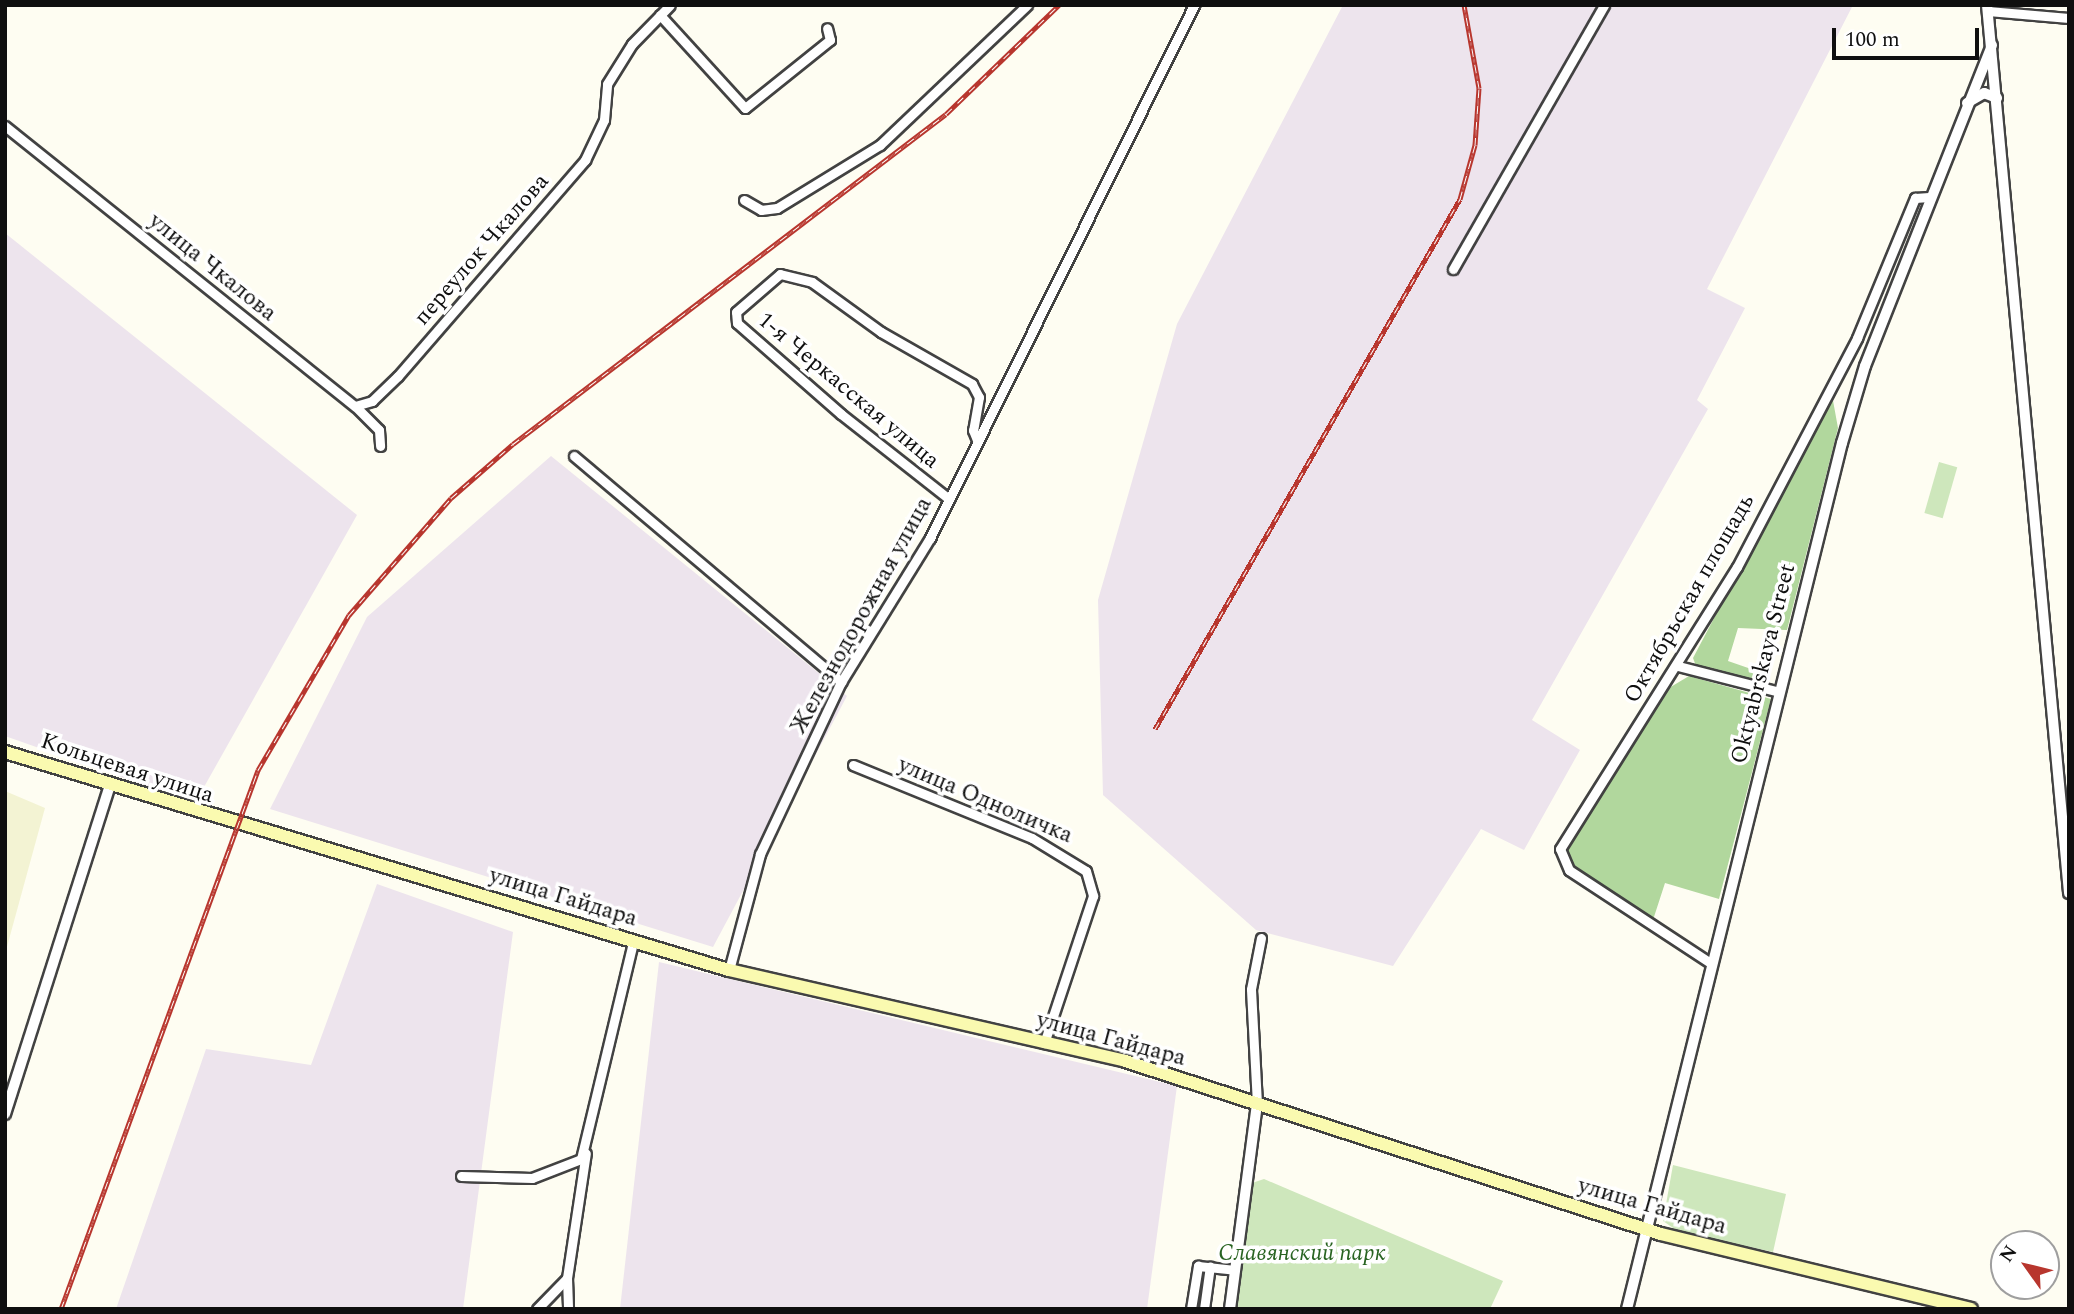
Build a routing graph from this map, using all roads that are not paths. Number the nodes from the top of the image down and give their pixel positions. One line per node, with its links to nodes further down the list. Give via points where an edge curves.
1 (670, 5): 6 (street)
2 (1027, 5): 14 (street, via 880,145 777,208 761,210)
3 (1194, 5): 17 (street, Железнодорожная улица)
4 (1604, 5): 15 (street)
5 (1987, 8): 7 (street); 9 (street)
6 (660, 15): 8 (street, via 744,108 827,43); 16 (street, переулок Чкалова, via 632,44 604,94 604,120 584,160 398,376 372,401)
7 (2069, 18)
8 (827, 28)
9 (1992, 46): 10 (street); 11 (street, Oktyabrskaya Street)
10 (1997, 98): 11 (street, via 1984,93); 28 (street)
11 (1966, 104): 13 (street, Oktyabrskaya Street)
12 (5, 125): 16 (street, улица Чкалова)
13 (1929, 197): 21 (street, Октябрьская площадь, via 1915,198 1857,338); 23 (street, Oktyabrskaya Street, via 1865,366)
14 (744, 200)
15 (1453, 269)
16 (355, 406): 18 (street, улица Чкалова, via 379,430)
17 (977, 440): 20 (street, Железнодорожная улица); 20 (street, 1-я Черкасская улица, via 979,397 972,384 881,332 812,282 780,274 736,312 737,323 831,406)
18 (380, 446)
19 (574, 456): 22 (street)
20 (949, 499): 22 (street, Железнодорожная улица)
21 (1678, 666): 23 (street); 31 (street, Октябрьская площадь, via 1563,841 1561,859)
22 (841, 682): 32 (street, Железнодорожная улица, via 760,854)
23 (1779, 692): 31 (street, Oktyabrskaya Street)
24 (5, 752): 26 (main road, Кольцевая улица)
25 (853, 765): 33 (street, улица Одноличка, via 1032,838 1086,872 1093,896)
26 (108, 788): 27 (main road, Кольцевая улица); 35 (street)
27 (236, 826): 30 (main road, улица Гайдара)
28 (2069, 893)
29 (1261, 938): 34 (street, via 1251,989)
30 (633, 942): 32 (main road, улица Гайдара); 36 (street)
31 (1712, 964): 38 (street, Oktyabrskaya Street)
32 (729, 970): 33 (main road, улица Гайдара)
33 (1044, 1043): 34 (main road, улица Гайдара, via 1125,1061)
34 (1257, 1104): 38 (main road, улица Гайдара); 40 (street)
35 (5, 1114)
36 (586, 1152): 37 (street, via 577,1164 532,1178); 41 (street)
37 (461, 1176)
38 (1646, 1229): 47 (street, Oktyabrskaya Street); 48 (main road, улица Гайдара)
39 (1210, 1266): 40 (street); 44 (street, via 1196,1268); 45 (street)
40 (1235, 1270): 46 (street)
41 (567, 1278): 42 (street); 43 (street)
42 (537, 1309)
43 (568, 1309)
44 (1191, 1309)
45 (1204, 1309)
46 (1230, 1309)
47 (1627, 1309)
48 (1971, 1309)

